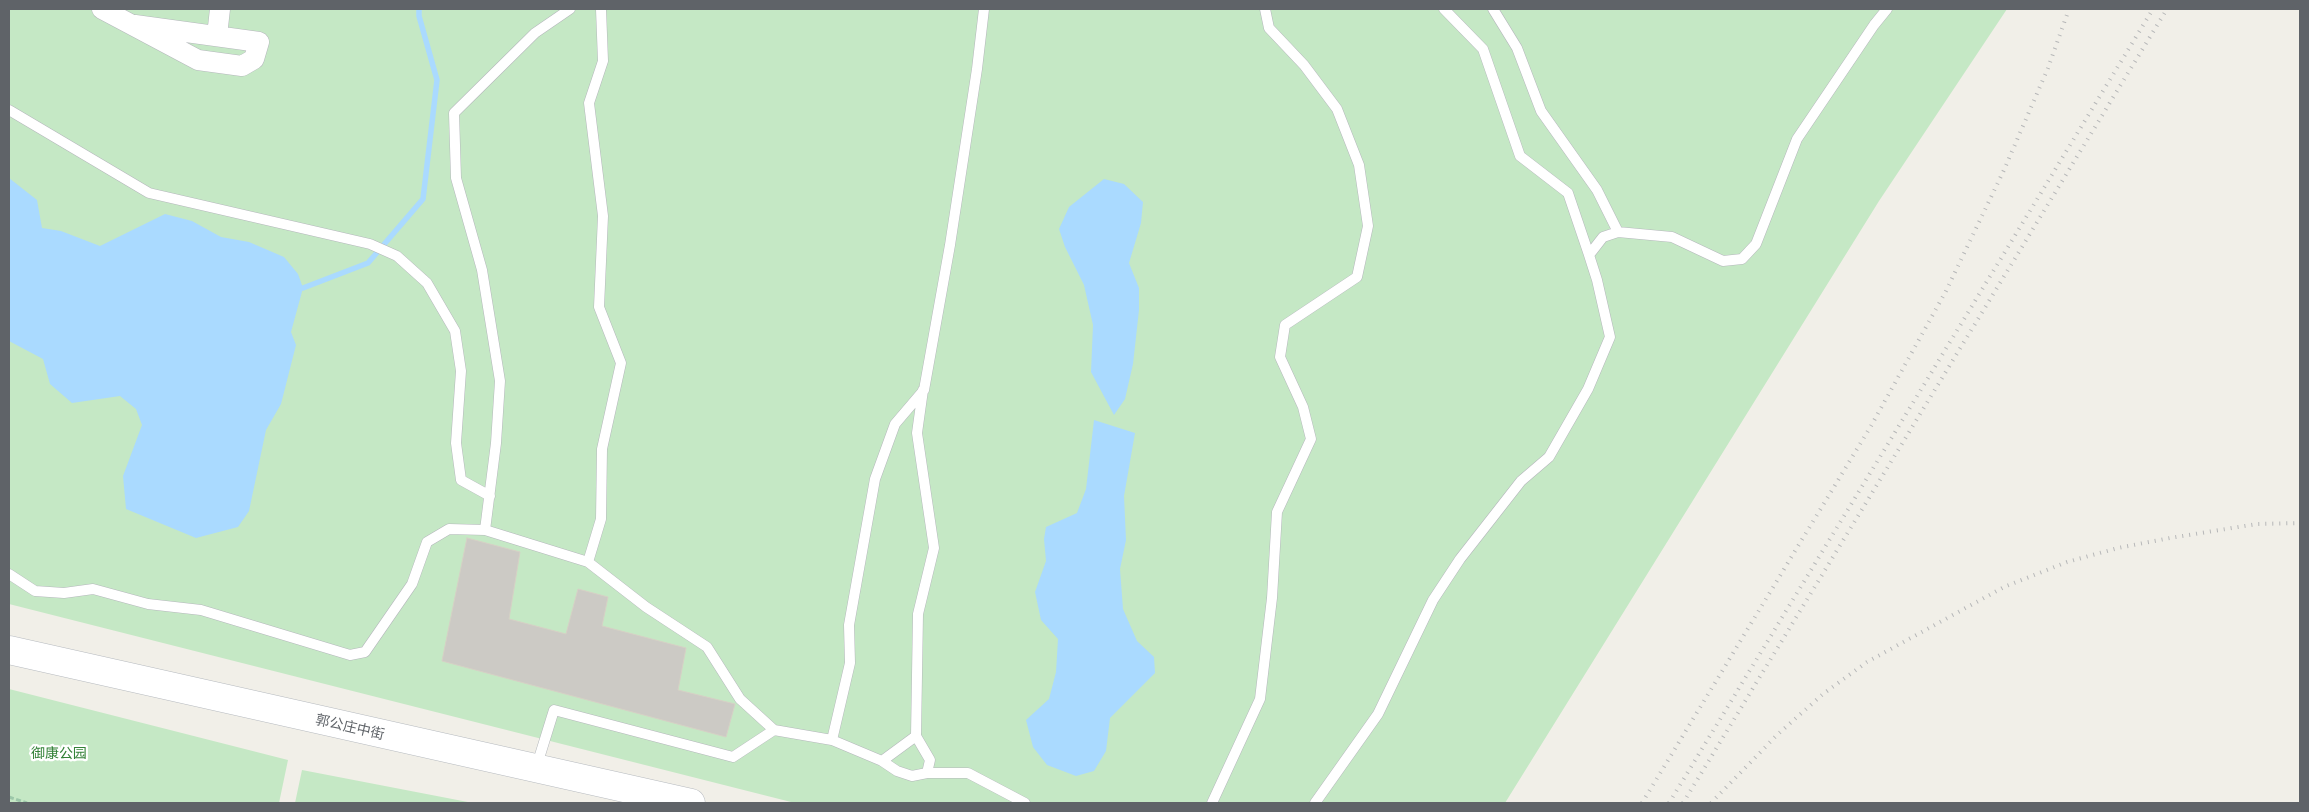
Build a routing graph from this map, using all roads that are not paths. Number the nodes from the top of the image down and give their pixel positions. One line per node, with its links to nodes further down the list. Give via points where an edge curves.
1 (102, 9): 10 (street)
2 (220, 9): 11 (street)
3 (570, 9): 16 (lane, via 535,33 454,113 456,178 482,270 500,381)
4 (601, 9): 18 (lane, via 603,60 589,104 603,216 599,307 621,363 602,450 602,519)
5 (984, 9): 15 (lane, via 953,225)
6 (1265, 9): 29 (lane, via 1269,28 1304,65 1337,109 1359,165 1368,226 1357,277 1285,325 1280,356 1303,407 1311,439 1277,512 1272,598 1260,700)
7 (1444, 9): 14 (lane, via 1483,49 1520,156 1568,193)
8 (1493, 9): 13 (lane, via 1517,48 1541,111 1597,190)
9 (1888, 9): 13 (lane, via 1797,139 1756,244 1742,258 1723,261 1672,237)
10 (135, 26): 11 (street); 11 (street, via 198,60 242,66 254,59 259,42)
11 (217, 36)
12 (9, 110): 16 (lane, via 149,193 370,244 397,256 427,283 455,331 461,371 456,443 461,480)
13 (1618, 232): 14 (lane, via 1603,237)
14 (1588, 255): 30 (lane, via 1610,337 1588,389 1549,458 1521,481 1460,559 1433,600 1378,714)
15 (924, 390): 22 (lane, via 917,433 934,548 918,614); 23 (lane, via 895,424 875,479 849,625 850,664)
16 (490, 496): 17 (lane)
17 (485, 530): 18 (lane); 19 (lane, via 449,529 427,542 412,584 365,652 350,655 201,610 148,604 93,589 64,593 35,591)
18 (588, 562): 21 (lane, via 646,607 707,647 740,699)
19 (9, 574)
20 (9, 650): 25 (street, 郭公庄中街)
21 (774, 730): 23 (lane); 25 (lane, via 734,757 554,710)
22 (916, 736): 24 (lane); 26 (lane, via 930,760)
23 (832, 740): 24 (lane)
24 (882, 761): 26 (lane, via 912,776)
25 (536, 768): 27 (street, 郭公庄中街)
26 (927, 773): 28 (lane, via 968,773)
27 (690, 803)
28 (1025, 803)
29 (1212, 803)
30 (1315, 803)

